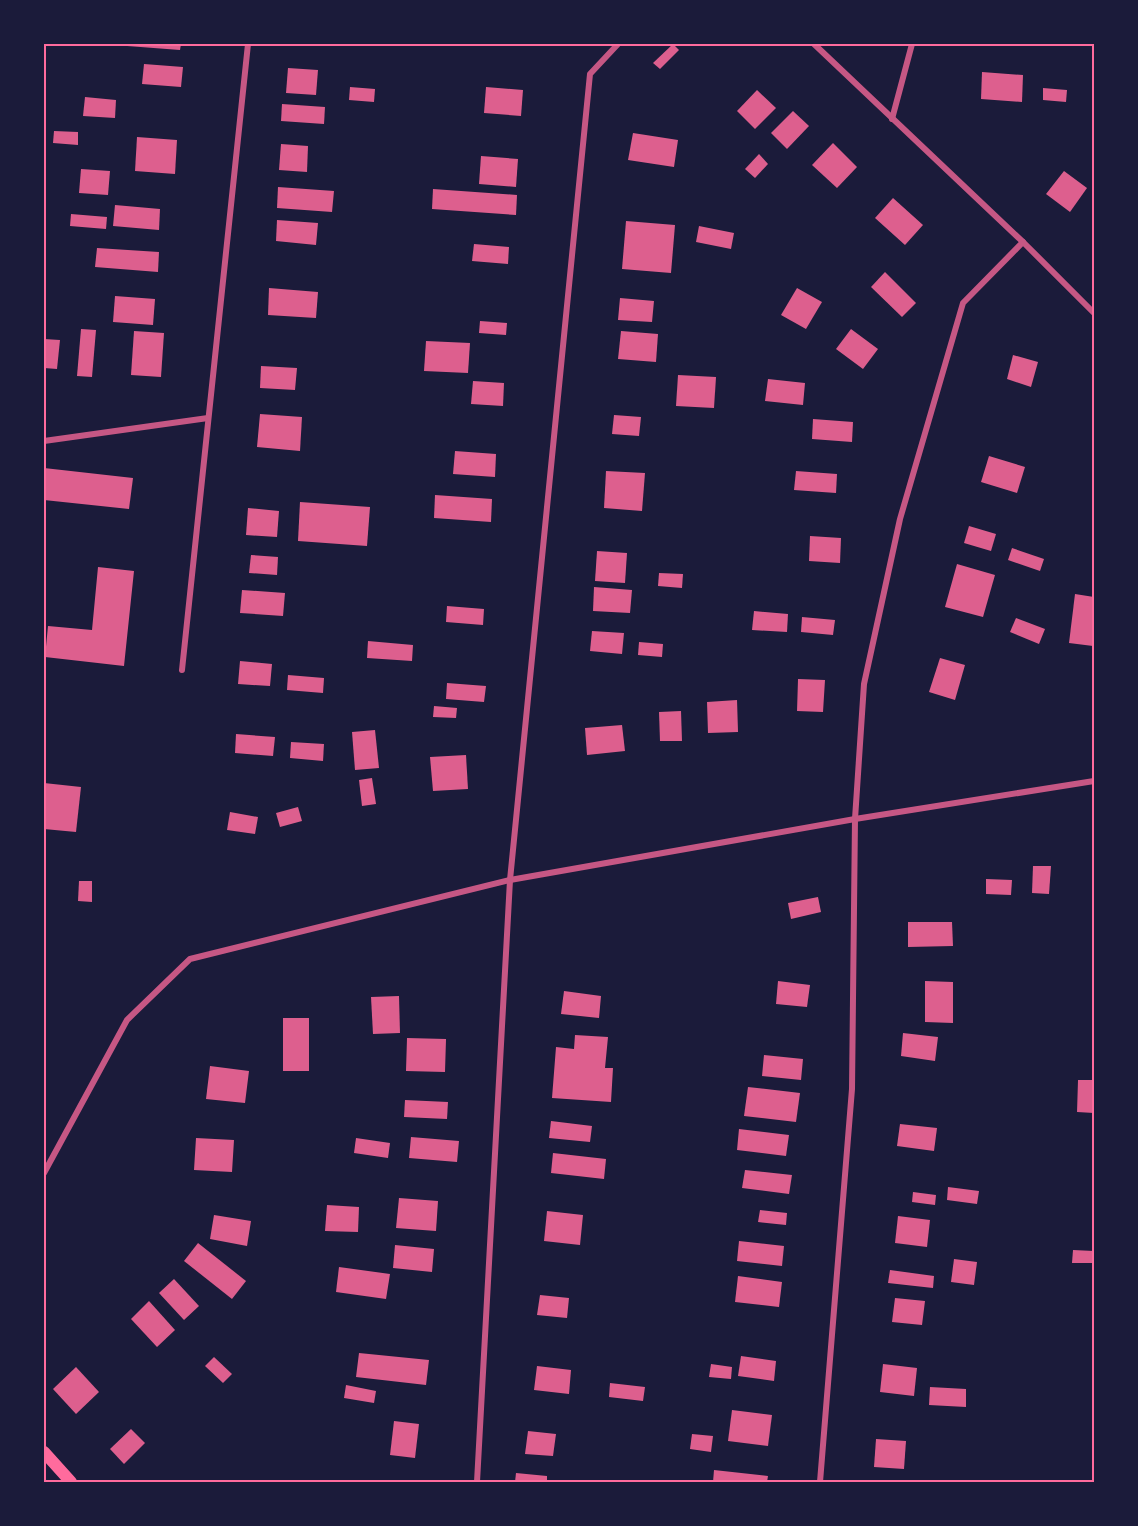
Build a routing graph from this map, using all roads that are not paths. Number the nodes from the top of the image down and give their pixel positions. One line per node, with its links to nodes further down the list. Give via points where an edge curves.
1 (248, 44): 8 (street)
2 (618, 44): 13 (street, via 590,74)
3 (814, 44): 5 (street)
4 (912, 44): 5 (street)
5 (892, 119): 6 (street)
6 (1023, 242): 7 (street); 12 (street, via 963,303 936,394 900,519 864,684)
7 (1095, 313)
8 (208, 418): 9 (street); 10 (street)
9 (44, 441)
10 (182, 670)
11 (1095, 781): 12 (street)
12 (855, 819): 13 (street); 18 (street, via 852,1089)
13 (510, 880): 14 (street, via 190,959 127,1020); 17 (street)
14 (44, 1173)
15 (44, 1452): 16 (main road)
16 (70, 1482)
17 (477, 1482)
18 (820, 1482)

